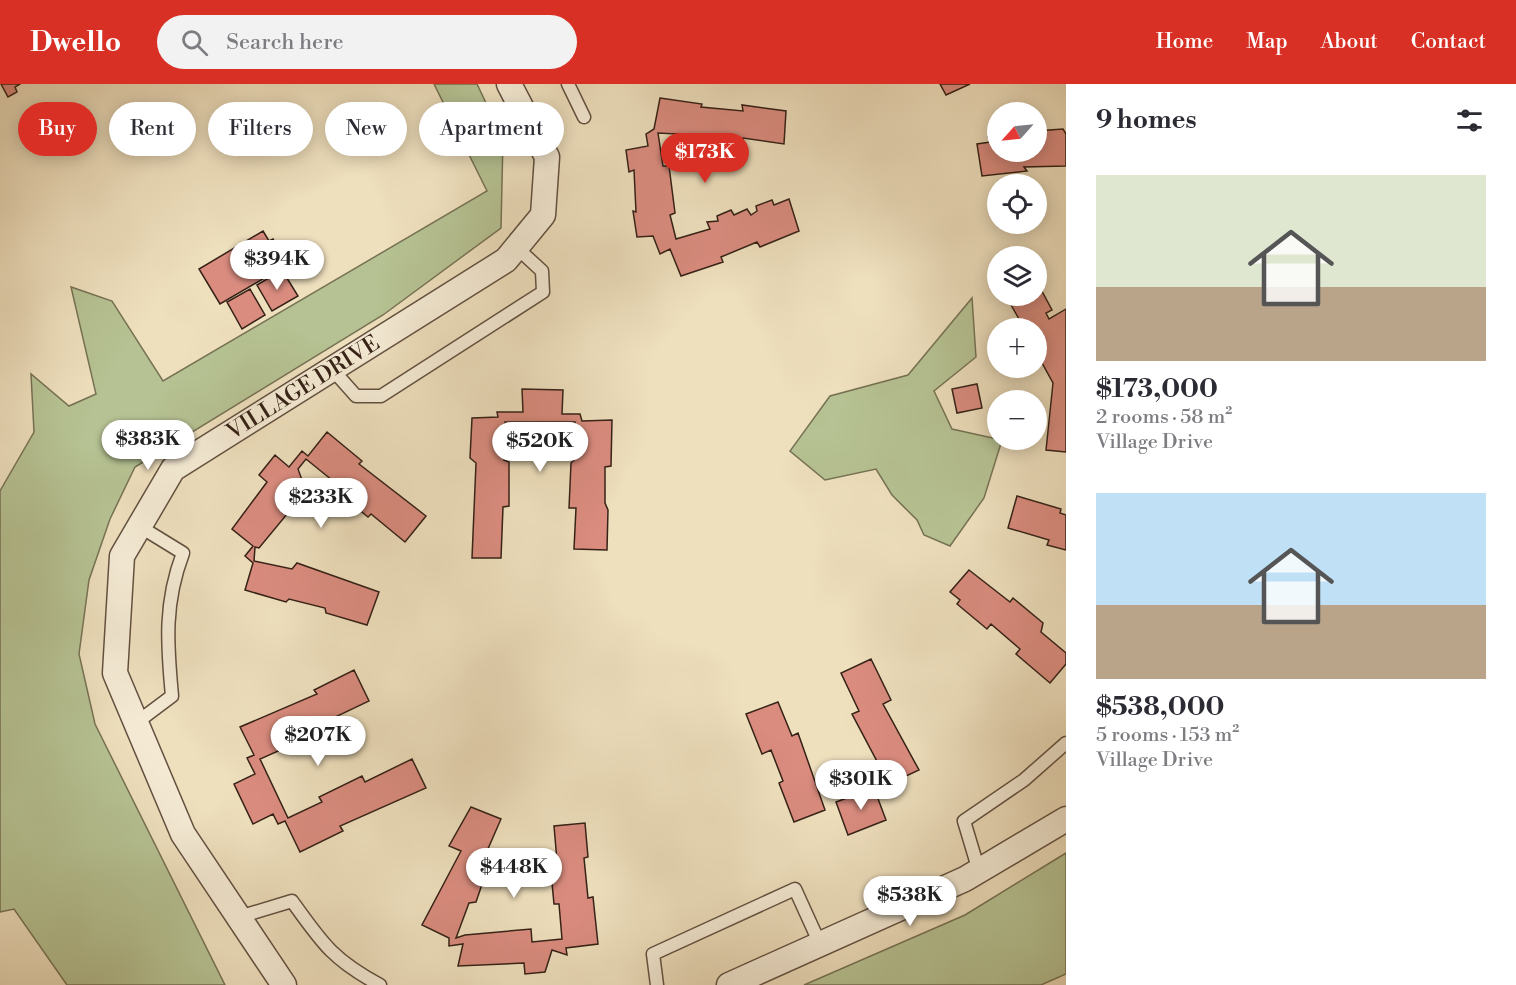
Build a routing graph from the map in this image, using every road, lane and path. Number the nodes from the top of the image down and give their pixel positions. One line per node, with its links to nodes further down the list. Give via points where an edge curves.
1 (509, 84): 4 (street, VILLAGE DRIVE, via 548,157 543,215)
2 (568, 84): 3 (lane)
3 (584, 117)
4 (516, 247): 5 (street, VILLAGE DRIVE, via 506,260); 5 (lane, via 542,271 543,292 381,396 356,396)
5 (332, 369): 6 (street, VILLAGE DRIVE, via 173,469)
6 (139, 526): 7 (street, VILLAGE DRIVE, via 122,555 115,672); 7 (lane, via 183,553 174,578 166,635 172,696)
7 (136, 723): 11 (street, VILLAGE DRIVE, via 183,834)
8 (1066, 743): 10 (lane, via 1024,780 964,821)
9 (1066, 819): 10 (street)
10 (979, 871): 12 (street)
11 (239, 917): 13 (street, VILLAGE DRIVE); 14 (lane, via 292,901 324,946 351,970)
12 (820, 944): 15 (lane, via 795,889 653,954); 16 (street)
13 (285, 985)
14 (380, 985)
15 (657, 985)
16 (729, 985)

